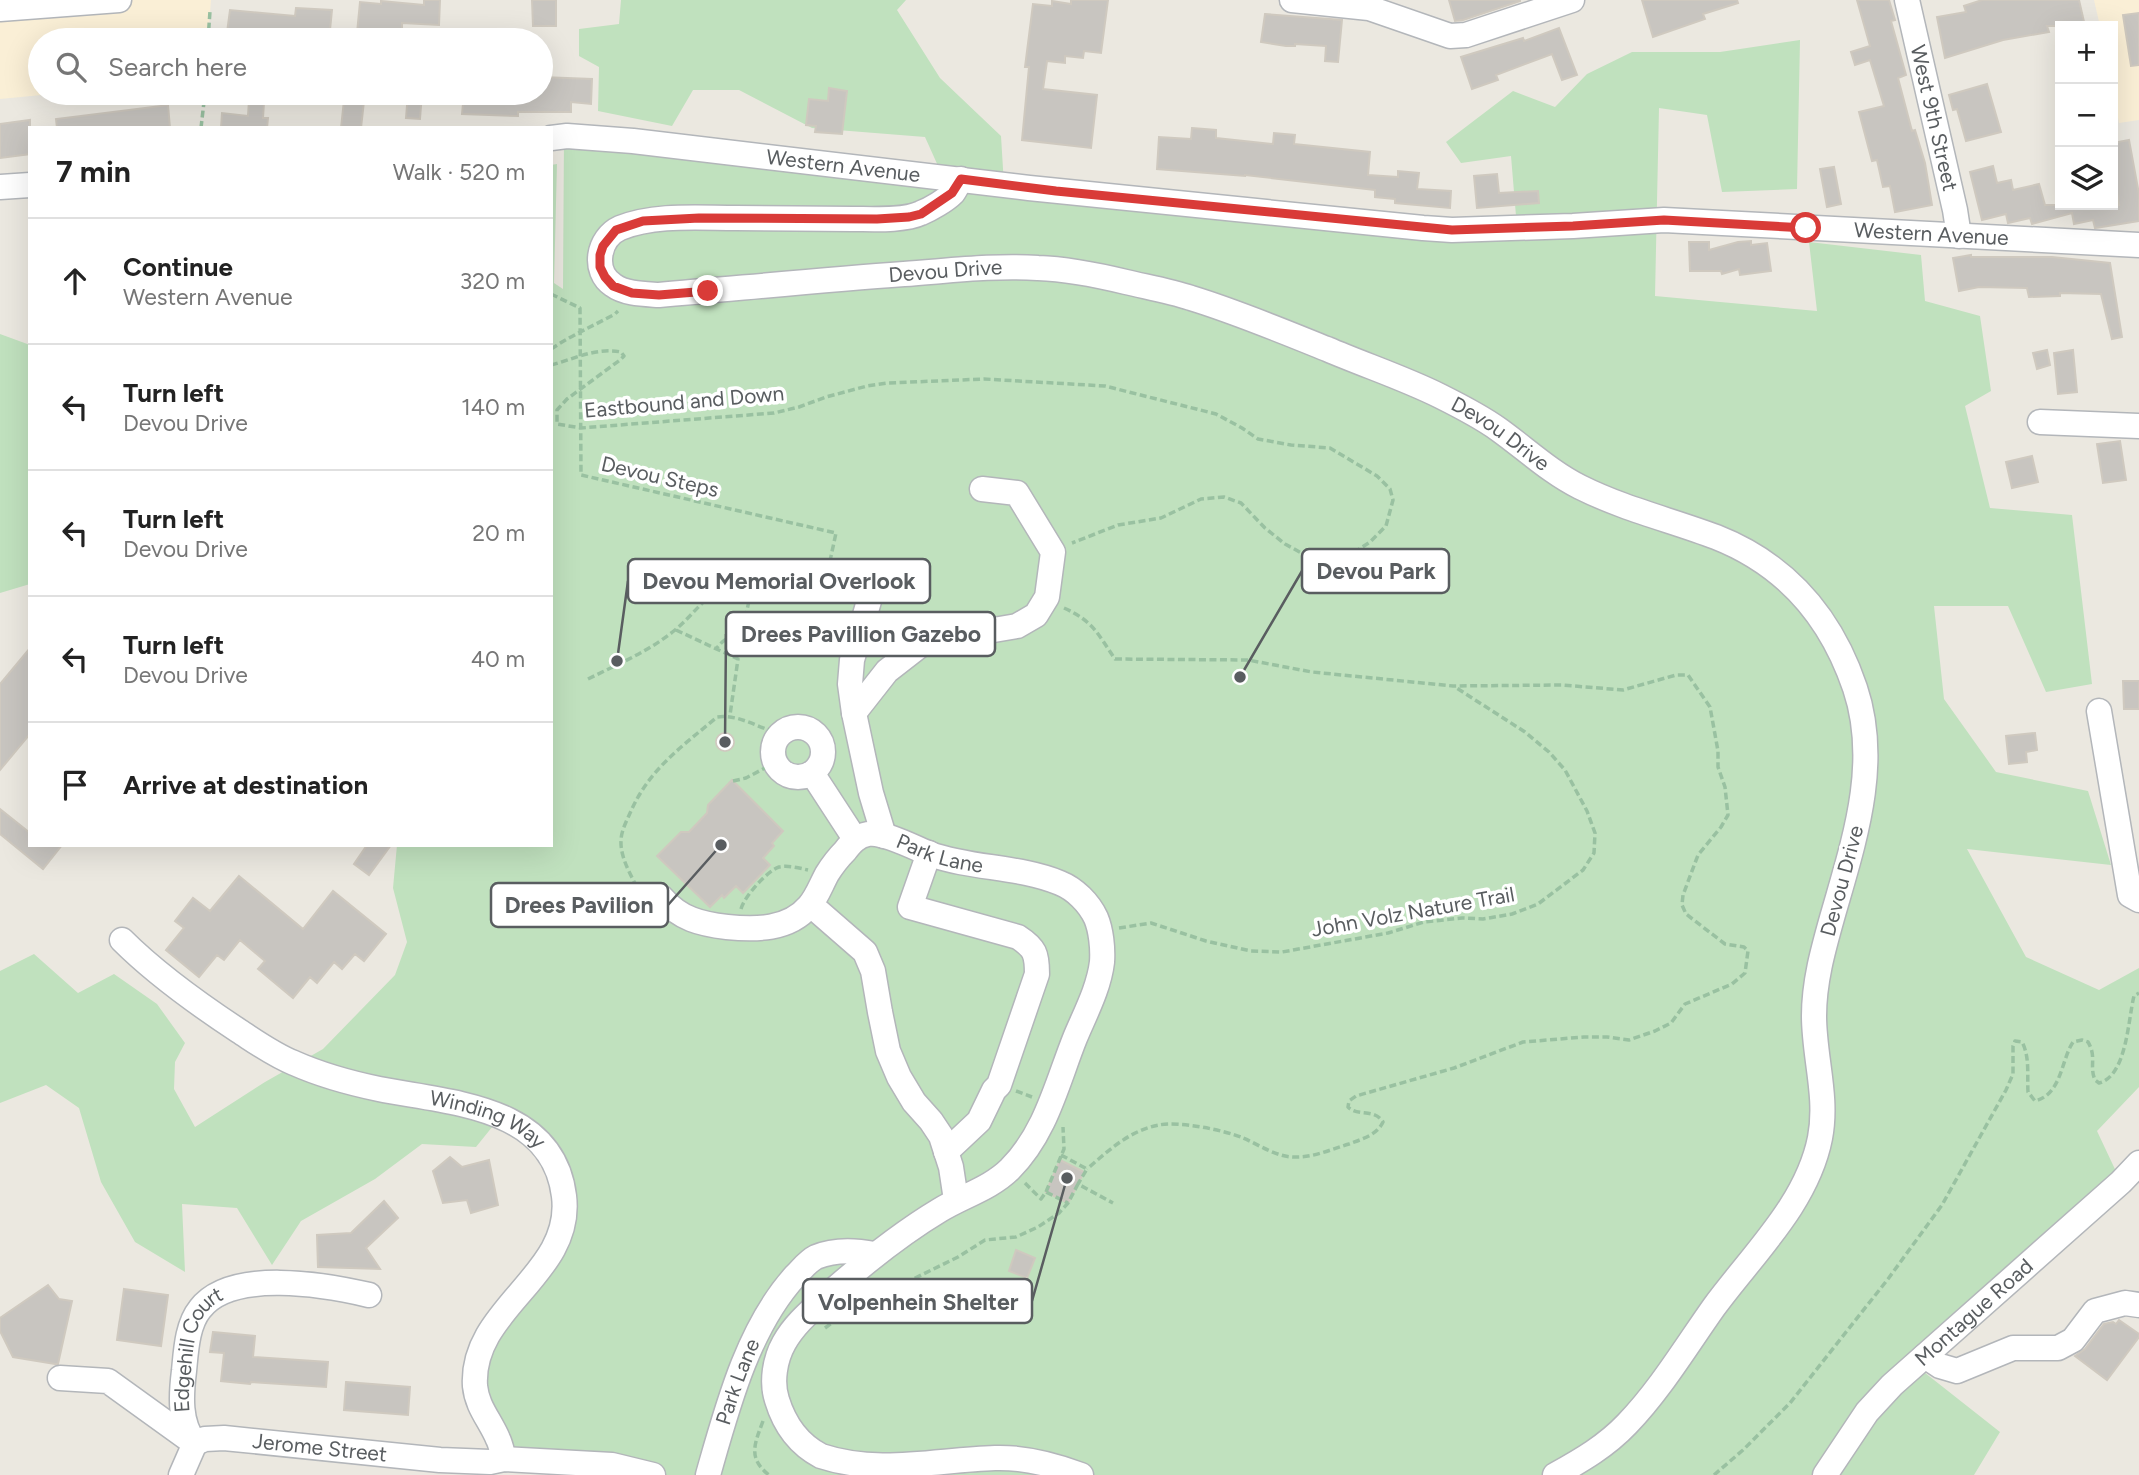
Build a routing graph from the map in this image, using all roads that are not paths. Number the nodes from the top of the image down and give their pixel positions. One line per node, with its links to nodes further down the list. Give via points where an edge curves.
1 (119, 0): 5 (street)
2 (1293, 0): 3 (street, via 1369,8 1450,36)
3 (1572, 0)
4 (1907, 0): 10 (street, West 9th Street)
5 (0, 9)
6 (553, 138): 7 (street, Western Avenue, via 633,141)
7 (961, 179): 10 (street, Western Avenue, via 1443,230 1664,220); 41 (street, Devou Drive, via 952,193 909,217 643,221 616,230 603,246 600,267 613,286 659,295 982,268 1038,268 1088,273 1188,297 1433,392 1498,428 1574,485 1750,552 1803,596 1827,627 1847,667 1858,697 1866,769 1858,825 1817,978 1814,1017 1823,1097 1821,1136 1811,1168 1794,1202 1644,1405 1598,1450)
8 (28, 185): 9 (street)
9 (0, 187)
10 (1959, 236): 11 (street, Western Avenue)
11 (2139, 245)
12 (2040, 422): 13 (street)
13 (2139, 425)
14 (982, 489): 17 (street, via 1017,493 1053,552 1047,597 1036,615 1017,626 923,643 887,671)
15 (871, 594): 17 (street, via 852,660)
16 (2099, 711): 23 (street, via 2130,895)
17 (854, 713): 19 (street)
18 (812, 773): 18 (street, via 796,777 781,771 773,748 781,733 805,727 818,736 824,752); 20 (street)
19 (884, 836): 20 (street, Park Lane, via 870,833); 21 (street, Park Lane)
20 (855, 839): 24 (street, via 828,872)
21 (929, 853): 26 (street, via 910,907 1018,937 1030,945 1037,958 1037,974 999,1085 979,1121); 28 (street, Park Lane, via 1062,884 1078,894 1096,917 1102,948 1095,988 1038,1131 1001,1177)
22 (655, 900): 24 (street, via 702,924 750,929 796,919)
23 (2139, 900)
24 (811, 905): 26 (street, via 864,952 873,971 888,1051)
25 (122, 940): 35 (street, Winding Way, via 208,1011 292,1062 338,1080 470,1105 501,1116 547,1149 565,1196 561,1230 551,1254 483,1342 475,1383 481,1410)
26 (946, 1152): 28 (street)
27 (2139, 1163): 32 (street, Montague Road)
28 (956, 1200): 29 (street, Park Lane)
29 (874, 1254): 39 (street, Park Lane, via 848,1250 815,1258 781,1292 759,1328); 40 (street, via 801,1320 779,1353 774,1393 788,1427 819,1455 854,1468 884,1471 996,1458 1035,1461)
30 (369, 1295): 34 (street, Edgehill Court, via 305,1285 251,1284 213,1296 196,1315 187,1344 183,1416)
31 (2139, 1305): 32 (street, via 2125,1303 2095,1311 2073,1340 2058,1348 2013,1348 1957,1371)
32 (1925, 1356): 42 (street, Montague Road, via 1867,1412)
33 (60, 1378): 34 (street, via 108,1381)
34 (195, 1443): 36 (street, Jerome Street, via 224,1437); 37 (street, Edgehill Court)
35 (504, 1459): 36 (street, Jerome Street); 38 (street, Jerome Street, via 612,1465)
36 (438, 1467)
37 (181, 1475)
38 (653, 1475)
39 (708, 1475)
40 (1081, 1475)
41 (1555, 1475)
42 (1825, 1475)

